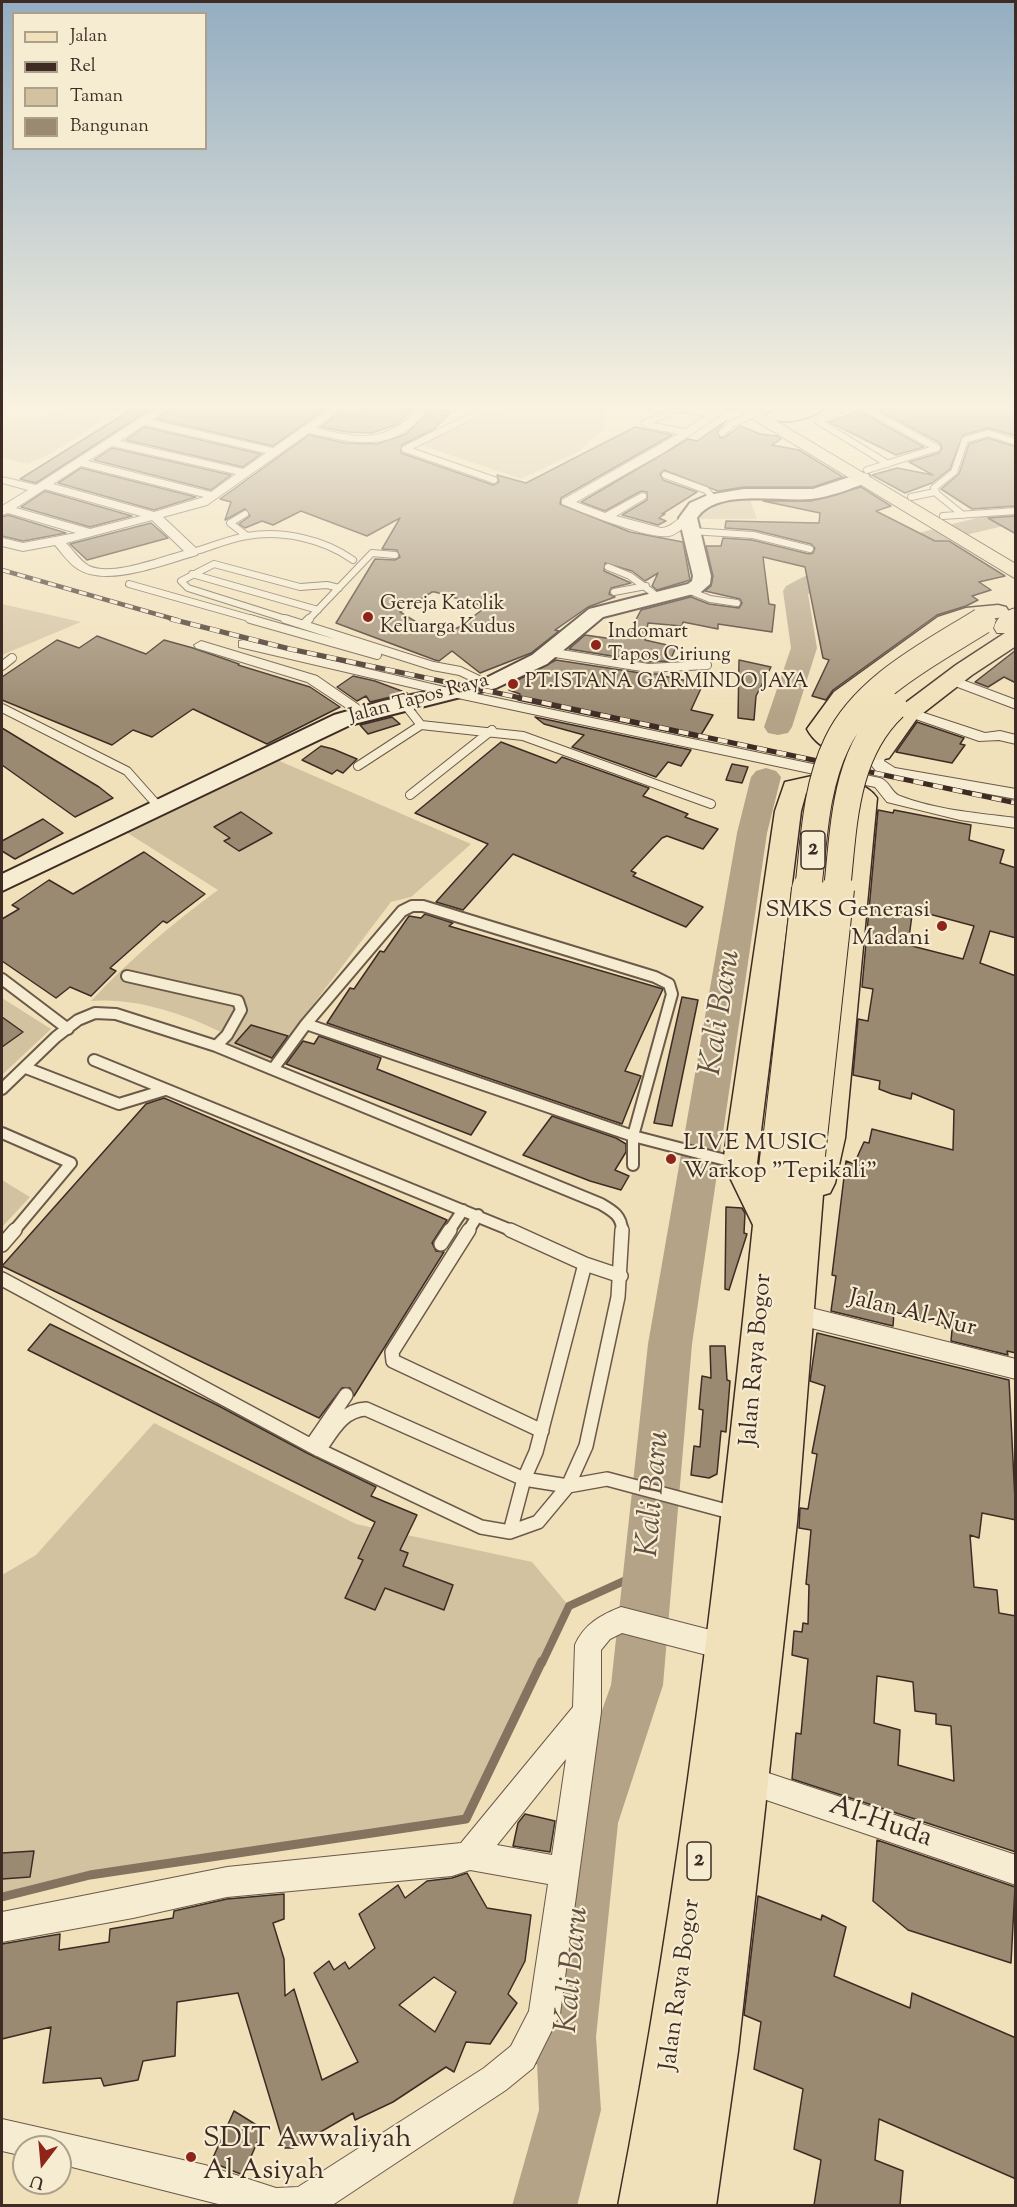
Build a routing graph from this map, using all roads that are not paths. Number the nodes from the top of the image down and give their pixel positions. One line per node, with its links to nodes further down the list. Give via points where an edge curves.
1 (127, 509): 12 (street)
2 (181, 509): 12 (street)
3 (585, 509): 13 (street)
4 (620, 509): 13 (street)
5 (694, 509): 15 (main road)
6 (929, 509): 14 (main road)
7 (931, 509): 14 (main road)
8 (943, 509): 14 (lane)
9 (4, 510): 16 (street)
10 (1016, 511): 14 (lane)
11 (245, 514): 17 (lane, via 230,523)
12 (155, 516): 16 (street); 22 (street)
13 (606, 517): 15 (street, via 661,532)
14 (947, 519): 18 (main road)
15 (690, 524): 21 (lane); 32 (main road, via 702,576 701,584)
16 (88, 532): 19 (street)
17 (247, 536): 22 (lane); 24 (lane, via 308,540)
18 (966, 537): 25 (main road); 27 (main road)
19 (58, 541): 20 (street, via 23,547); 22 (street, via 84,568 99,573)
20 (2, 542)
21 (810, 549)
22 (193, 552)
23 (395, 555): 30 (lane, via 372,553)
24 (353, 560)
25 (1016, 560)
26 (608, 567): 31 (lane)
27 (1016, 573)
28 (192, 574): 30 (lane, via 219,564 300,587); 35 (lane); 37 (lane, via 182,580 183,586)
29 (129, 584): 45 (lane)
30 (339, 588): 35 (lane)
31 (652, 591): 32 (main road, Jalan Tapos Raya); 33 (lane); 40 (main road, Jalan Tapos Raya, via 590,616 575,625)
32 (690, 591): 34 (lane)
33 (614, 592)
34 (737, 603)
35 (318, 610): 37 (lane)
36 (1006, 621): 44 (highway); 55 (highway, via 966,615 946,622 843,697 819,729 822,738 831,744); 80 (highway, Jalan Raya Bogor / 2, bridge, via 888,712 856,759)
37 (304, 624): 45 (lane, via 433,666 460,671)
38 (244, 644): 46 (street)
39 (201, 645): 51 (street, via 312,679)
40 (549, 652): 42 (lane, via 652,670); 45 (main road, Jalan Tapos Raya, via 509,676)
41 (12, 658): 43 (lane)
42 (708, 665)
43 (2, 666)
44 (952, 680): 48 (street); 50 (highway)
45 (479, 681): 46 (main road, Jalan Tapos Raya)
46 (453, 693): 47 (main road, Jalan Tapos Raya); 57 (street)
47 (403, 702): 51 (main road, Jalan Tapos Raya); 52 (lane)
48 (1016, 705)
49 (2, 708): 61 (lane, via 127,771)
50 (909, 711): 54 (street, via 984,738 1000,735); 55 (highway)
51 (362, 712): 61 (main road, Jalan Tapos Raya)
52 (421, 725): 53 (lane); 56 (lane)
53 (492, 730): 59 (lane); 60 (lane, via 523,736)
54 (1016, 740)
55 (880, 753): 58 (street, via 876,761 880,768 891,772)
56 (358, 766)
57 (865, 789): 62 (street, via 880,783 892,799); 76 (highway, via 855,792 819,784 794,788); 80 (highway, via 828,1138 820,1180)
58 (1016, 794)
59 (410, 795)
60 (711, 804)
61 (159, 807): 63 (main road, Jalan Tapos Raya)
62 (1016, 823)
63 (2, 883)
64 (127, 976): 68 (lane, via 238,1001 241,1010 228,1035)
65 (2, 979): 67 (lane)
66 (306, 1024): 71 (lane); 75 (lane); 75 (lane, via 402,911 412,906 423,906 655,977 669,984 672,994)
67 (68, 1029): 68 (lane, via 85,1016 116,1014); 70 (lane)
68 (216, 1046): 71 (lane)
69 (94, 1059): 73 (lane)
70 (26, 1068): 72 (lane); 73 (lane, via 119,1104)
71 (273, 1069): 84 (lane, via 616,1213 622,1222)
72 (2, 1089)
73 (165, 1090): 78 (lane)
74 (2, 1133): 82 (lane, via 71,1163)
75 (633, 1136): 76 (lane); 77 (lane)
76 (732, 1162): 80 (highway)
77 (633, 1165)
78 (462, 1210): 79 (lane); 81 (lane)
79 (478, 1215): 83 (lane); 89 (lane, via 392,1352 393,1360)
80 (787, 1218): 86 (highway, Jalan Raya Bogor / 2)
81 (441, 1244)
82 (2, 1245)
83 (585, 1264): 84 (lane); 89 (lane)
84 (621, 1276): 92 (lane, via 586,1446)
85 (2, 1279): 90 (lane)
86 (786, 1294): 87 (street, Jalan Al-Nur); 93 (highway, Jalan Raya Bogor / 2)
87 (1016, 1369)
88 (346, 1395): 90 (lane)
89 (542, 1431): 91 (lane)
90 (315, 1448): 91 (lane, via 348,1411 366,1409); 94 (lane, via 481,1527)
91 (524, 1479): 92 (lane); 94 (lane)
92 (568, 1486): 93 (lane, via 613,1481); 94 (lane, via 538,1521)
93 (759, 1519): 95 (highway, Jalan Raya Bogor / 2)
94 (510, 1532)
95 (722, 1646): 96 (street, via 621,1620 601,1630 588,1645); 97 (highway, Jalan Raya Bogor / 2); 103 (highway, Jalan Raya Bogor / 2, via 680,2018)
96 (587, 1712): 98 (street); 100 (street)
97 (744, 1779): 99 (street, Al-Huda); 104 (highway, Jalan Raya Bogor / 2, via 711,2051)
98 (470, 1855): 100 (street); 101 (street, via 452,1861 227,1882)
99 (1016, 1870)
100 (565, 1872): 102 (street, via 544,2014 522,2057 495,2079 303,2204 276,2205 205,2182)
101 (2, 1927)
102 (72, 2150)
103 (646, 2205)
104 (687, 2205)

